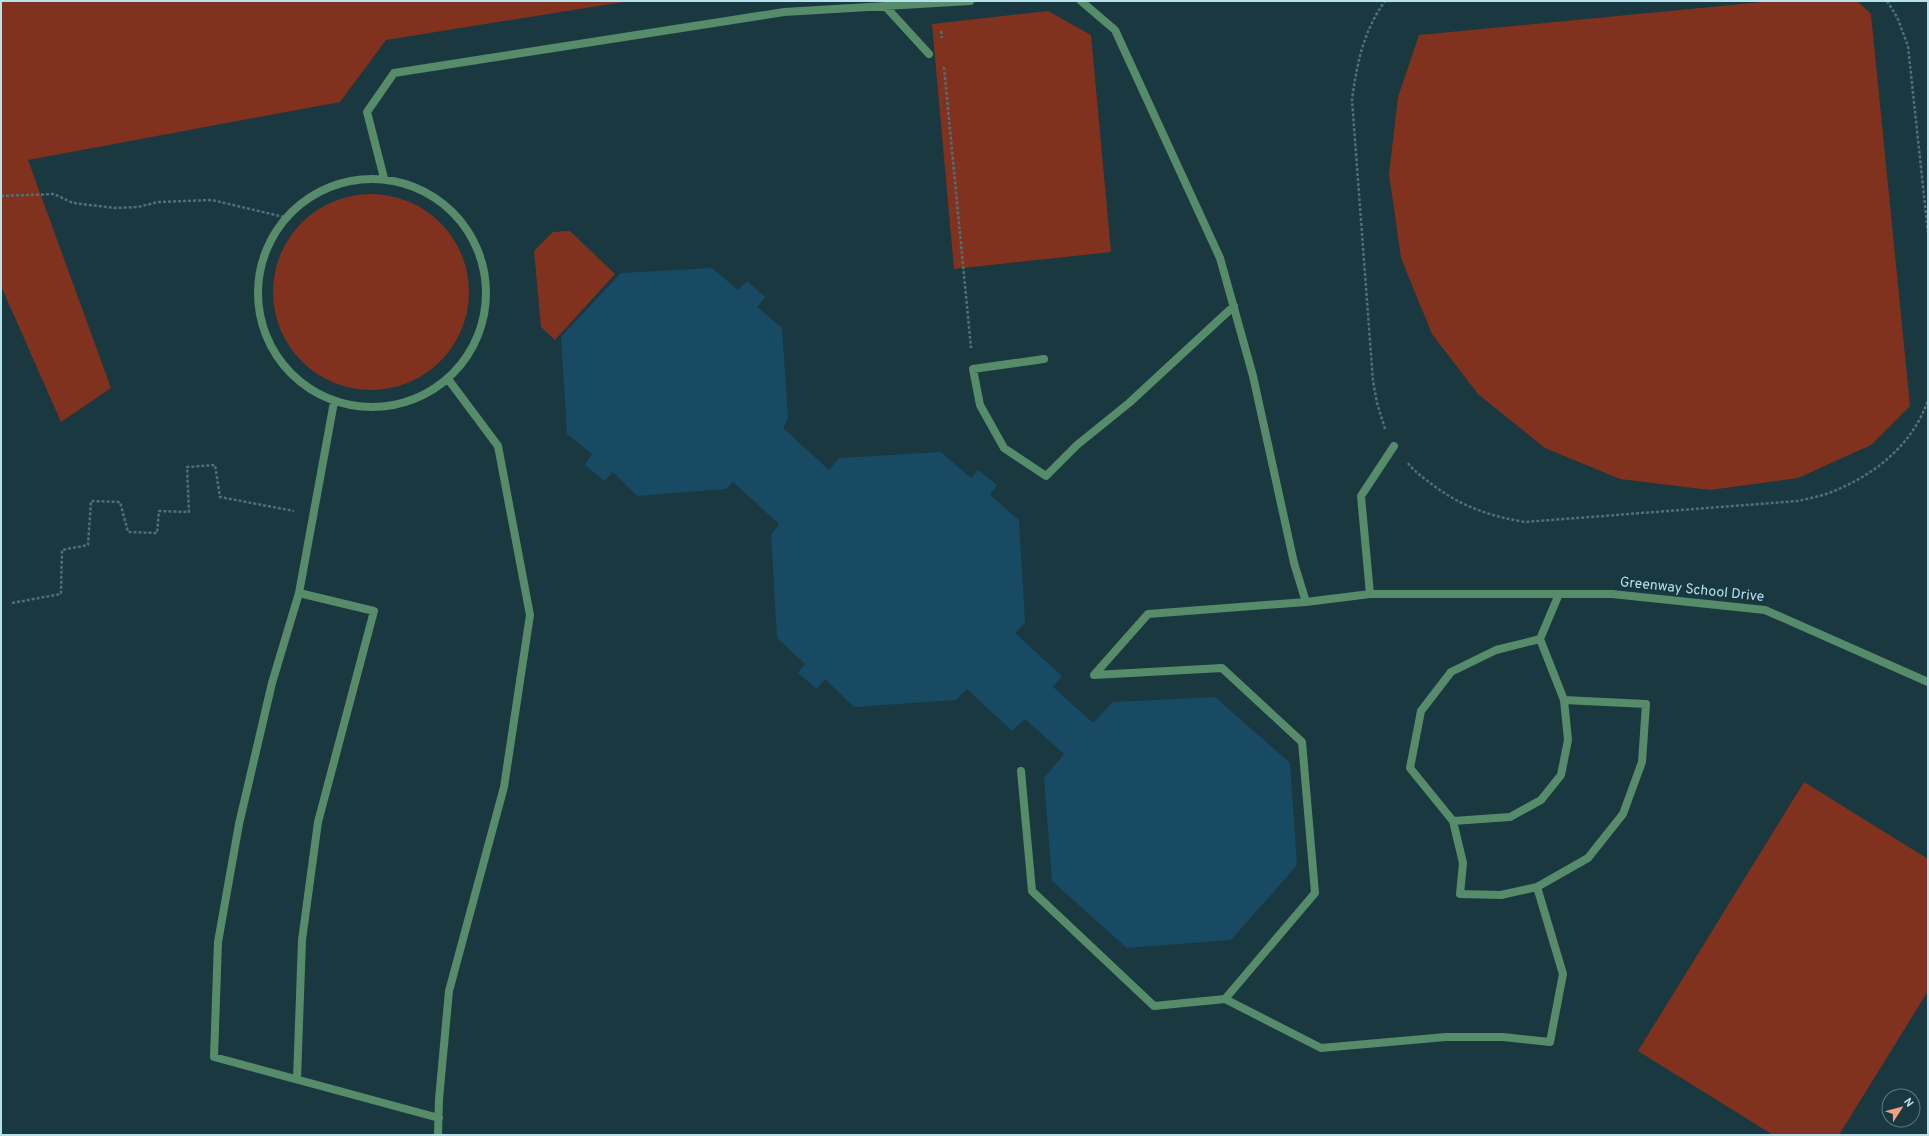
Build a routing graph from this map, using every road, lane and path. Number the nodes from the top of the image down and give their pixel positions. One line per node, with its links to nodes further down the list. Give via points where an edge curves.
1 (970, 1): 5 (lane)
2 (1081, 1): 14 (lane, via 1115,30 1220,258)
3 (1385, 1): 20 (path, via 1367,31 1356,64 1352,100 1373,381 1383,424)
4 (1887, 1): 13 (path, via 1898,17 1908,46)
5 (885, 6): 8 (lane); 10 (lane, via 784,12 394,73 367,112)
6 (941, 31): 7 (path)
7 (942, 39)
8 (929, 54)
9 (944, 63): 16 (path)
10 (384, 178): 12 (lane, via 347,180 312,193); 17 (lane, via 419,187 449,207 473,238 485,275 485,313 480,328 472,350)
11 (1, 196): 12 (path, via 54,194 73,203 115,208 138,207 166,201 212,200)
12 (284, 217): 19 (lane, via 265,249 256,285 260,323 276,357 301,384)
13 (1928, 234)
14 (1234, 306): 16 (lane, via 1129,403 1077,445 1046,476 1004,448 980,405); 25 (lane, via 1253,376 1294,562)
15 (1044, 359): 16 (lane)
16 (973, 369)
17 (448, 380): 19 (lane, via 422,396 394,406 364,408); 35 (lane, via 498,446 530,615 504,787 449,991)
18 (1928, 400): 20 (path, via 1923,414 1908,438 1887,461 1861,479 1833,492 1798,501 1524,522 1482,513 1453,500 1411,467)
19 (334, 402): 21 (lane)
20 (1394, 446): 23 (lane, via 1361,496)
21 (314, 515): 22 (lane); 26 (path, via 220,497 215,465 186,467 189,512 159,512 157,533 128,532 120,502 91,501 88,546 62,550 61,594)
22 (299, 593): 34 (lane, via 374,611 318,822 302,940); 34 (lane, via 272,683 239,824 218,942 214,1027 214,1057)
23 (1370, 594): 24 (lane, Greenway School Drive); 25 (lane, Greenway School Drive)
24 (1559, 594): 27 (lane); 28 (lane, Greenway School Drive, via 1612,594 1765,610)
25 (1306, 602): 33 (lane, Greenway School Drive, via 1148,614 1094,675 1222,668 1302,742 1316,893)
26 (12, 603)
27 (1540, 639): 29 (lane); 31 (lane, via 1496,650 1451,672 1420,711 1410,768)
28 (1928, 682)
29 (1564, 700): 31 (lane, via 1568,740 1561,775 1541,800 1510,817); 32 (lane, via 1646,704 1642,762 1623,814 1588,858)
30 (1020, 771): 33 (lane, via 1032,891 1154,1006)
31 (1453, 821): 32 (lane, via 1463,863 1460,894 1501,895)
32 (1537, 887): 33 (lane, via 1563,974 1550,1042 1502,1037 1446,1037 1320,1048)
33 (1225, 999)
34 (296, 1079): 35 (lane)
35 (439, 1118): 36 (lane)
36 (438, 1135)

